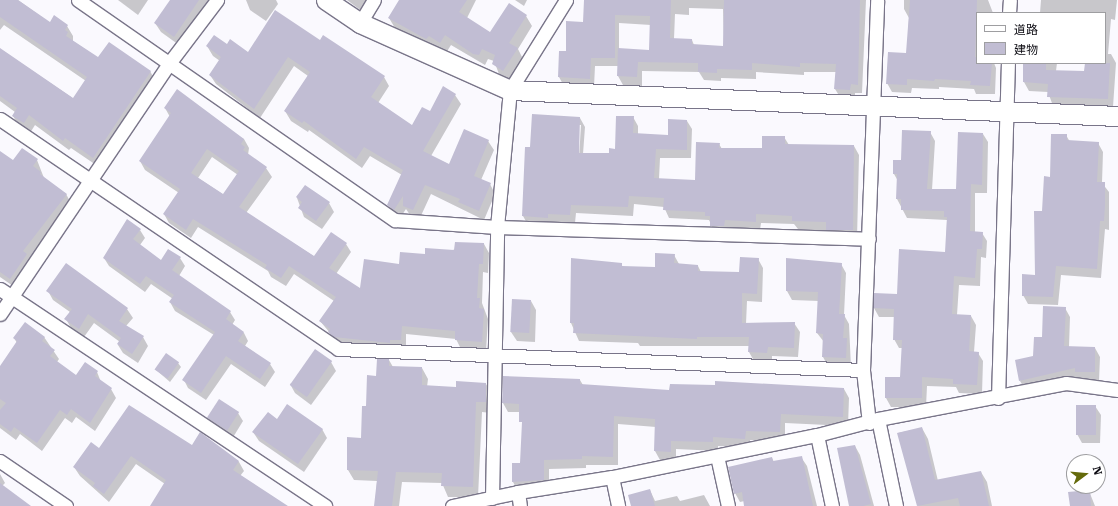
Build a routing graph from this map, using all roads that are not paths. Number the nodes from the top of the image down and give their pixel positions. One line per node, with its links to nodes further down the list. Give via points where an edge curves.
1 (78, 0): 10 (street)
2 (217, 0): 10 (street)
3 (326, 0): 9 (street)
4 (374, 0): 9 (street)
5 (566, 0): 12 (street)
6 (877, 0): 13 (street)
7 (1010, 0): 8 (street)
8 (1009, 12)
9 (360, 23): 12 (street)
10 (170, 62): 17 (street); 18 (street, via 396,220)
11 (1008, 64): 14 (street)
12 (510, 90): 13 (street); 18 (street)
13 (873, 106): 14 (street); 19 (street)
14 (1006, 110): 15 (street); 26 (street)
15 (1118, 116)
16 (0, 119): 17 (street)
17 (89, 180): 21 (street); 23 (street, via 338,349)
18 (497, 227): 19 (street); 23 (street)
19 (870, 238): 24 (street)
20 (0, 289): 21 (street)
21 (12, 297): 22 (street); 35 (street)
22 (0, 314)
23 (493, 353): 24 (street); 33 (street)
24 (863, 370): 27 (street)
25 (1118, 390): 26 (street, via 1066,383)
26 (998, 398): 27 (street)
27 (874, 421): 28 (street); 41 (street)
28 (817, 435): 29 (street); 40 (street)
29 (717, 456): 31 (street); 39 (street)
30 (0, 461): 34 (street)
31 (612, 477): 32 (street); 38 (street)
32 (518, 492): 33 (street); 37 (street)
33 (492, 498): 36 (street)
34 (66, 506)
35 (325, 506)
36 (452, 506)
37 (520, 506)
38 (618, 506)
39 (728, 506)
40 (832, 506)
41 (896, 506)

